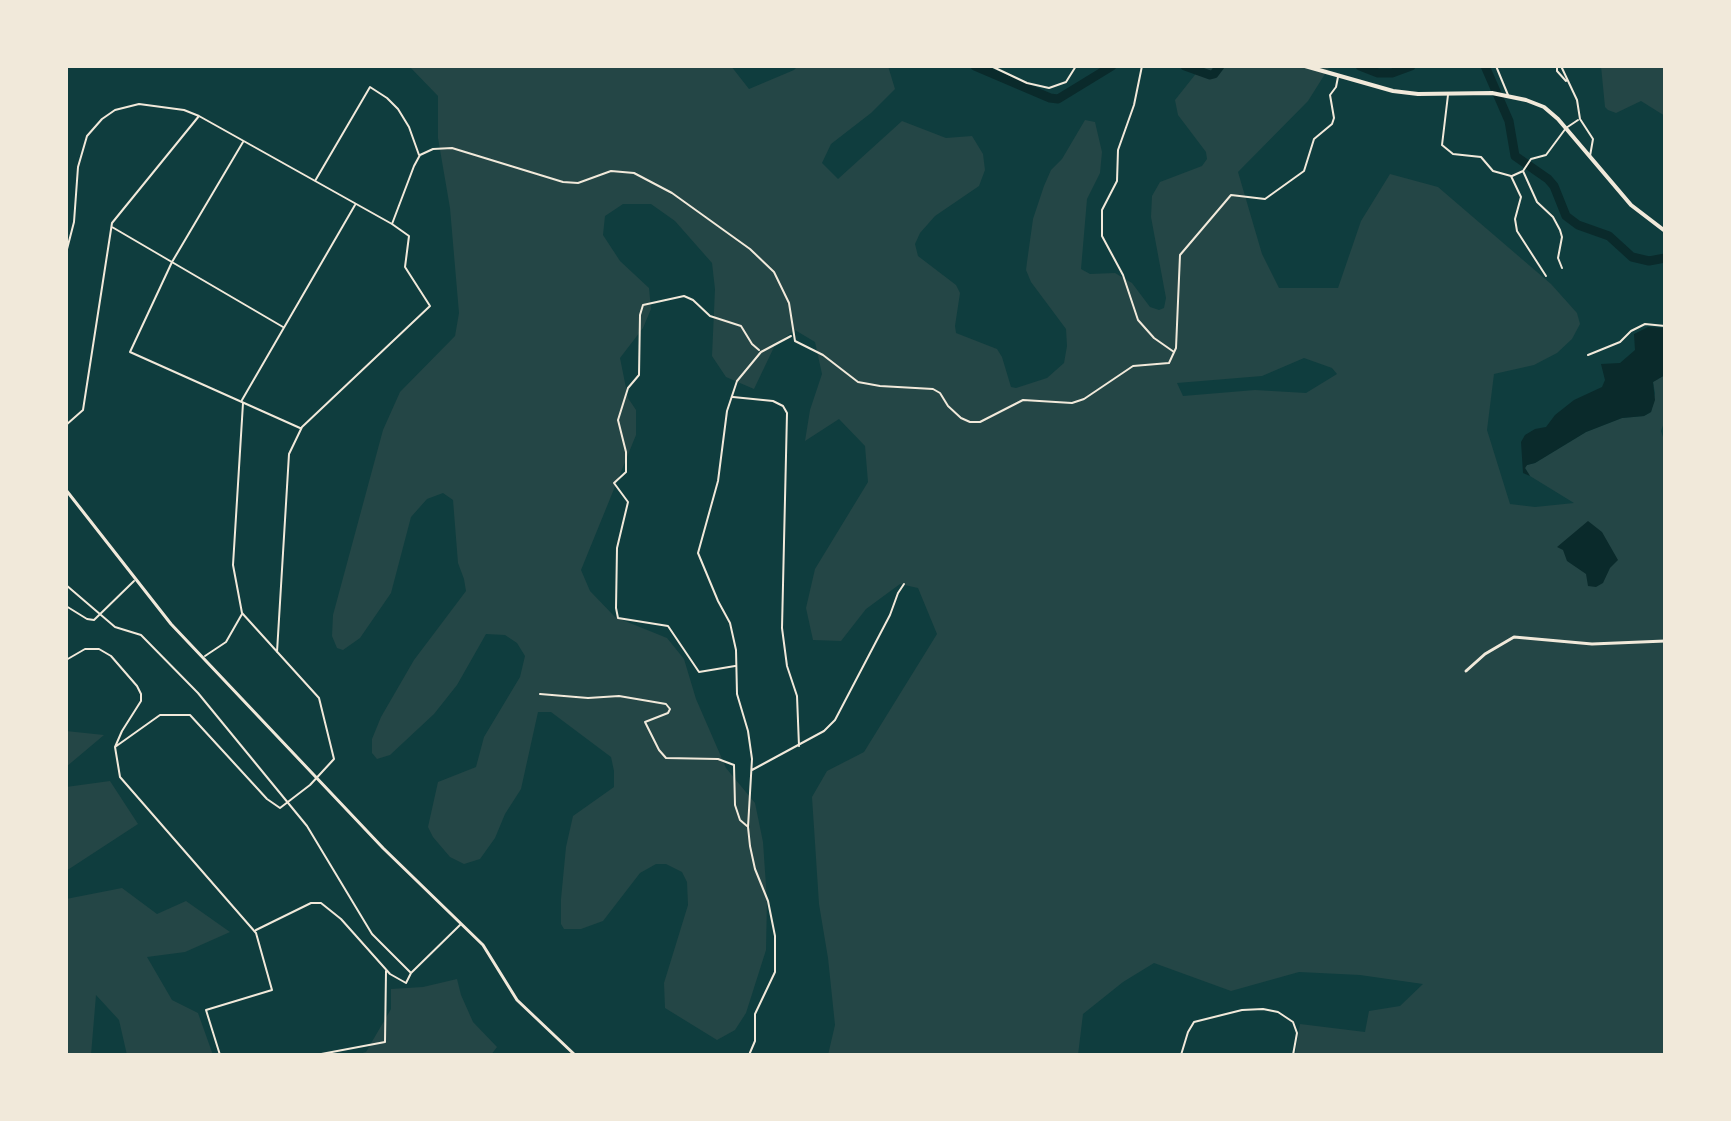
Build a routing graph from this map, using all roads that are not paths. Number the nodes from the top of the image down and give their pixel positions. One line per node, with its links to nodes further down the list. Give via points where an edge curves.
1 (991, 66): 2 (street, via 1049,88 1066,82)
2 (1076, 66)
3 (1142, 66): 31 (street, via 1118,150 1117,181 1102,210 1102,236 1138,320)
4 (1305, 66): 7 (highway)
5 (1496, 66): 9 (street)
6 (1559, 66): 11 (street, via 1577,100)
7 (1338, 76): 8 (highway, via 1393,91); 31 (street, via 1330,95 1332,124 1314,139 1304,171 1265,199 1231,195 1180,255)
8 (1448, 93): 9 (highway); 17 (street, via 1445,148 1453,154 1477,155 1493,171)
9 (1509, 96): 12 (highway, via 1544,107)
10 (199, 116): 13 (street); 21 (street); 23 (street, via 139,104 115,110 94,127 82,149)
11 (1580, 119): 12 (street); 15 (street, via 1593,139)
12 (1566, 128): 15 (highway); 16 (street, via 1546,155 1531,159)
13 (243, 142): 18 (street); 24 (street)
14 (419, 156): 18 (street, via 398,109 370,87); 20 (street); 29 (street, via 452,148 563,182 623,170 649,178 774,272 789,303)
15 (1590, 157): 22 (highway, via 1631,205)
16 (1523, 171): 17 (street); 25 (street, via 1537,202 1560,230)
17 (1511, 176): 26 (street, via 1521,197 1517,231)
18 (315, 181): 19 (street)
19 (356, 204): 20 (street); 28 (street)
20 (392, 224): 36 (street, via 409,236 405,267 430,306)
21 (111, 226): 24 (street); 35 (street, via 83,410)
22 (1665, 231)
23 (66, 253)
24 (172, 262): 28 (street); 34 (street, via 130,352)
25 (1562, 268)
26 (1546, 276)
27 (1665, 326): 32 (street, via 1645,324)
28 (284, 328): 34 (street)
29 (792, 336): 30 (street); 31 (street, via 858,382 933,389 970,422 1023,400 1084,399 1133,366 1169,363)
30 (761, 352): 33 (street, via 737,381); 48 (street, via 741,326 710,316 684,296 643,305 639,375 628,388 618,420 626,472 614,483 628,502 617,548 618,618 668,626 699,672)
31 (1175, 353)
32 (1588, 355)
33 (732, 397): 48 (street, via 718,481 698,553 730,623); 51 (street, via 773,401 787,413 783,636 797,696)
34 (242, 403): 36 (street); 42 (street, via 233,565)
35 (66, 425)
36 (301, 428): 45 (street, via 289,454)
37 (66, 490): 38 (main road)
38 (135, 580): 43 (street); 46 (main road)
39 (904, 584): 51 (street, via 835,720)
40 (66, 585): 43 (street)
41 (66, 606): 43 (street, via 87,619)
42 (242, 613): 45 (street); 46 (street, via 226,642)
43 (100, 616): 55 (street, via 141,635 170,662)
44 (1665, 641): 49 (main road, via 1592,644 1514,637)
45 (277, 652): 54 (street, via 319,698 334,759)
46 (203, 658): 54 (main road)
47 (66, 660): 52 (street, via 85,649 99,649 137,686 141,701)
48 (736, 666): 53 (street)
49 (1466, 671)
50 (540, 694): 56 (street, via 619,696 666,704 668,713 645,722 659,750 666,758 718,759 734,765 735,805)
51 (799, 746): 53 (street)
52 (115, 747): 55 (street, via 160,715 190,715 267,799 280,808); 58 (street, via 124,784)
53 (751, 771): 56 (street)
54 (316, 778): 55 (street); 57 (main road)
55 (287, 803): 60 (street, via 322,849 372,934)
56 (748, 827): 64 (street, via 775,936 775,972 755,1014)
57 (461, 923): 60 (street); 63 (main road, via 483,945 517,1000)
58 (255, 931): 59 (street, via 321,903); 61 (street, via 272,990 206,1010)
59 (386, 970): 60 (street, via 406,983); 62 (street, via 385,1042)
60 (411, 973)
61 (220, 1055)
62 (316, 1055)
63 (575, 1055)
64 (749, 1055)
65 (1181, 1055): 66 (street, via 1194,1022 1252,1009 1278,1012 1293,1022)
66 (1293, 1055)

